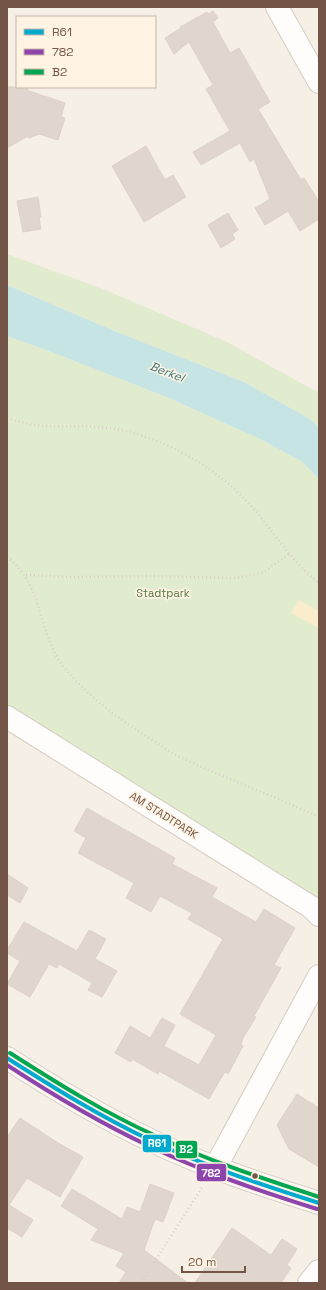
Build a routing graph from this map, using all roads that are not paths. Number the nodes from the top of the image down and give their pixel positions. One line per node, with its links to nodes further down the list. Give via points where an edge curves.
1 (277, 7): 2 (street)
2 (319, 82)
3 (7, 717): 4 (street, AM STADTPARK, via 312,907)
4 (319, 915)
5 (319, 976): 7 (street)
6 (7, 1058): 7 (street, via 54,1088 152,1141)
7 (215, 1168): 8 (street)
8 (319, 1203)
9 (319, 1271): 10 (street)
10 (310, 1283)

